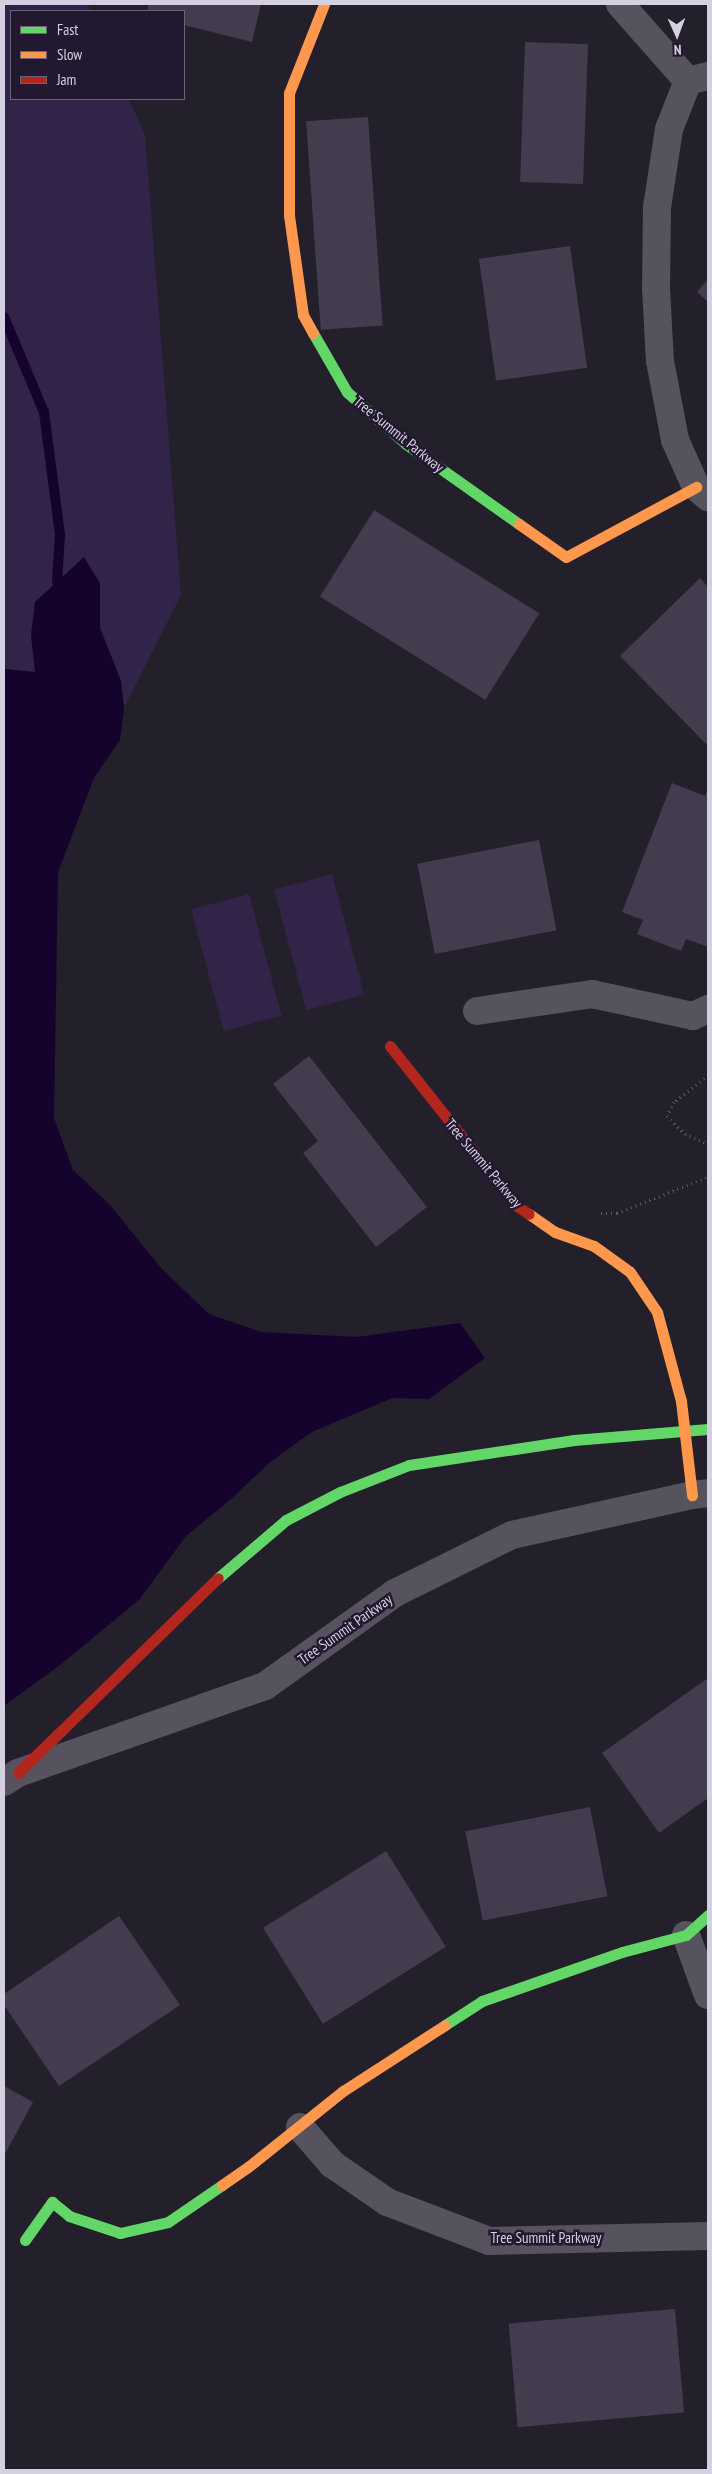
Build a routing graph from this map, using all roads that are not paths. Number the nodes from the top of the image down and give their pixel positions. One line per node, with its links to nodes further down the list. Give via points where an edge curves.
1 (324, 4): 4 (street, Tree Summit Parkway, via 289,93 289,215 303,315 347,392 406,444 566,557)
2 (620, 4): 3 (street, Tree Summit Parkway)
3 (698, 78): 4 (street, Tree Summit Parkway, via 669,128 657,207 656,288 660,361 675,440)
4 (702, 492)
5 (708, 1009): 6 (street, via 693,1016 592,994)
6 (477, 1011)
7 (390, 1046): 9 (street, Tree Summit Parkway, via 517,1206 555,1232 594,1246 630,1272 657,1312 681,1401)
8 (708, 1429): 9 (street)
9 (684, 1430): 10 (street, Tree Summit Parkway); 11 (street, via 574,1440 409,1465 340,1492 286,1520 200,1593)
10 (700, 1494): 11 (street, Tree Summit Parkway, via 512,1535 395,1593 265,1686)
11 (11, 1778)
12 (708, 1915): 13 (street)
13 (686, 1935): 14 (street); 15 (street, via 622,1952 482,2000 343,2091)
14 (708, 1995)
15 (300, 2127): 16 (street, Tree Summit Parkway, via 332,2164 387,2202 489,2240); 17 (street, via 168,2222 120,2233 68,2216 52,2202)
16 (708, 2236)
17 (25, 2240)

